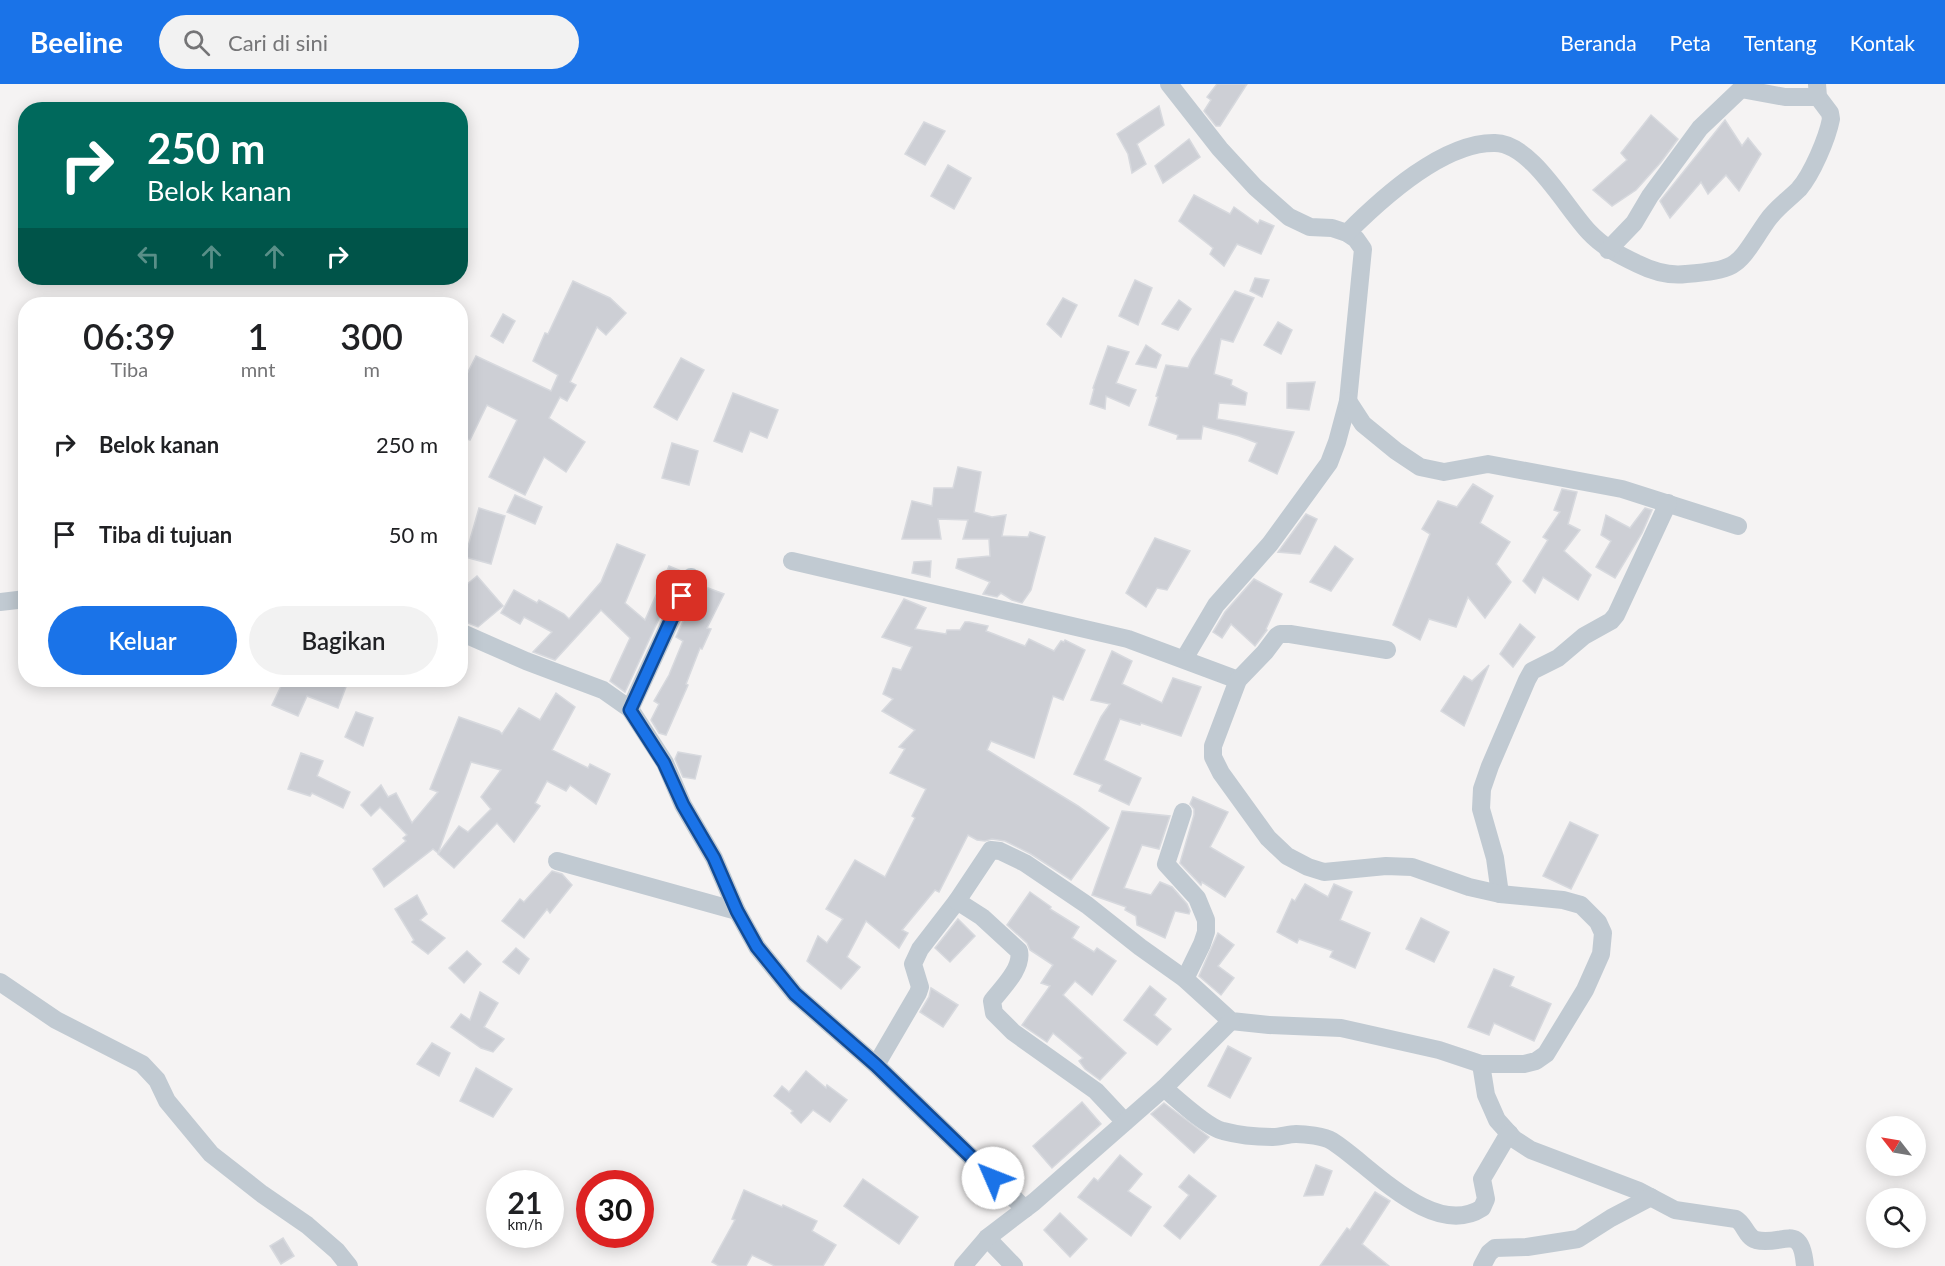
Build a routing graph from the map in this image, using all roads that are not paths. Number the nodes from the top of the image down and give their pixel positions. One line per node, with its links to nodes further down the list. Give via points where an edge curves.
1 (1169, 84): 4 (street, via 1220,149 1289,217 1310,227)
2 (1735, 86): 3 (street, via 1785,98); 5 (street, via 1700,128 1634,223)
3 (1817, 90): 5 (street, via 1831,119 1808,178 1769,219 1734,266 1676,275 1648,269)
4 (1347, 233): 5 (street, via 1414,175 1466,146 1497,143 1512,147 1548,179 1588,231); 6 (street, via 1363,249)
5 (1608, 250)
6 (1348, 401): 7 (street, via 1363,424 1420,467 1444,472 1488,464 1622,489); 15 (street, via 1329,463 1270,544 1216,605)
7 (1668, 503): 8 (street); 20 (street, via 1616,615 1558,658 1532,672 1514,708 1482,789 1481,809)
8 (1738, 526)
9 (792, 561): 15 (street, via 1128,639)
10 (691, 577): 17 (street)
11 (18, 599): 12 (street)
12 (0, 602)
13 (468, 635): 17 (street, via 603,690)
14 (1387, 650): 16 (street, via 1280,634)
15 (1184, 659): 16 (street)
16 (1238, 680): 20 (street, via 1216,735 1213,757 1229,786 1287,856 1324,872 1412,867)
17 (630, 710): 22 (street, via 664,763)
18 (1183, 812): 23 (street, via 1166,864 1197,898 1206,920 1202,944)
19 (557, 861): 22 (street)
20 (1500, 894): 26 (street, via 1581,905 1603,933 1601,954 1585,990 1546,1054 1524,1064)
21 (957, 901): 23 (street, via 991,850 1000,851 1087,905); 27 (street, via 920,949 913,964 918,993); 29 (street, via 982,917 1019,951 1018,965 992,1001 994,1013 1013,1032 1096,1091)
22 (737, 911): 27 (street, via 757,947 795,994)
23 (1185, 979): 25 (street)
24 (0, 982): 34 (street, via 56,1020 142,1064 157,1080 166,1101 211,1154 307,1225)
25 (1231, 1021): 26 (street, via 1341,1028 1439,1050); 28 (street)
26 (1481, 1064): 30 (street, via 1486,1095 1497,1120)
27 (876, 1065): 32 (street)
28 (1164, 1088): 29 (street); 30 (street, via 1221,1131 1329,1139 1406,1198 1442,1214 1460,1215 1482,1208 1486,1199 1482,1179)
29 (1125, 1122): 32 (street)
30 (1509, 1133): 31 (street, via 1532,1150)
31 (1652, 1197): 37 (street, via 1578,1239 1495,1248); 38 (street, via 1675,1210 1736,1219 1757,1240 1797,1241 1803,1249)
32 (1025, 1209): 33 (street)
33 (987, 1238): 35 (street); 36 (street)
34 (349, 1266)
35 (963, 1266)
36 (1014, 1266)
37 (1482, 1266)
38 (1805, 1266)

